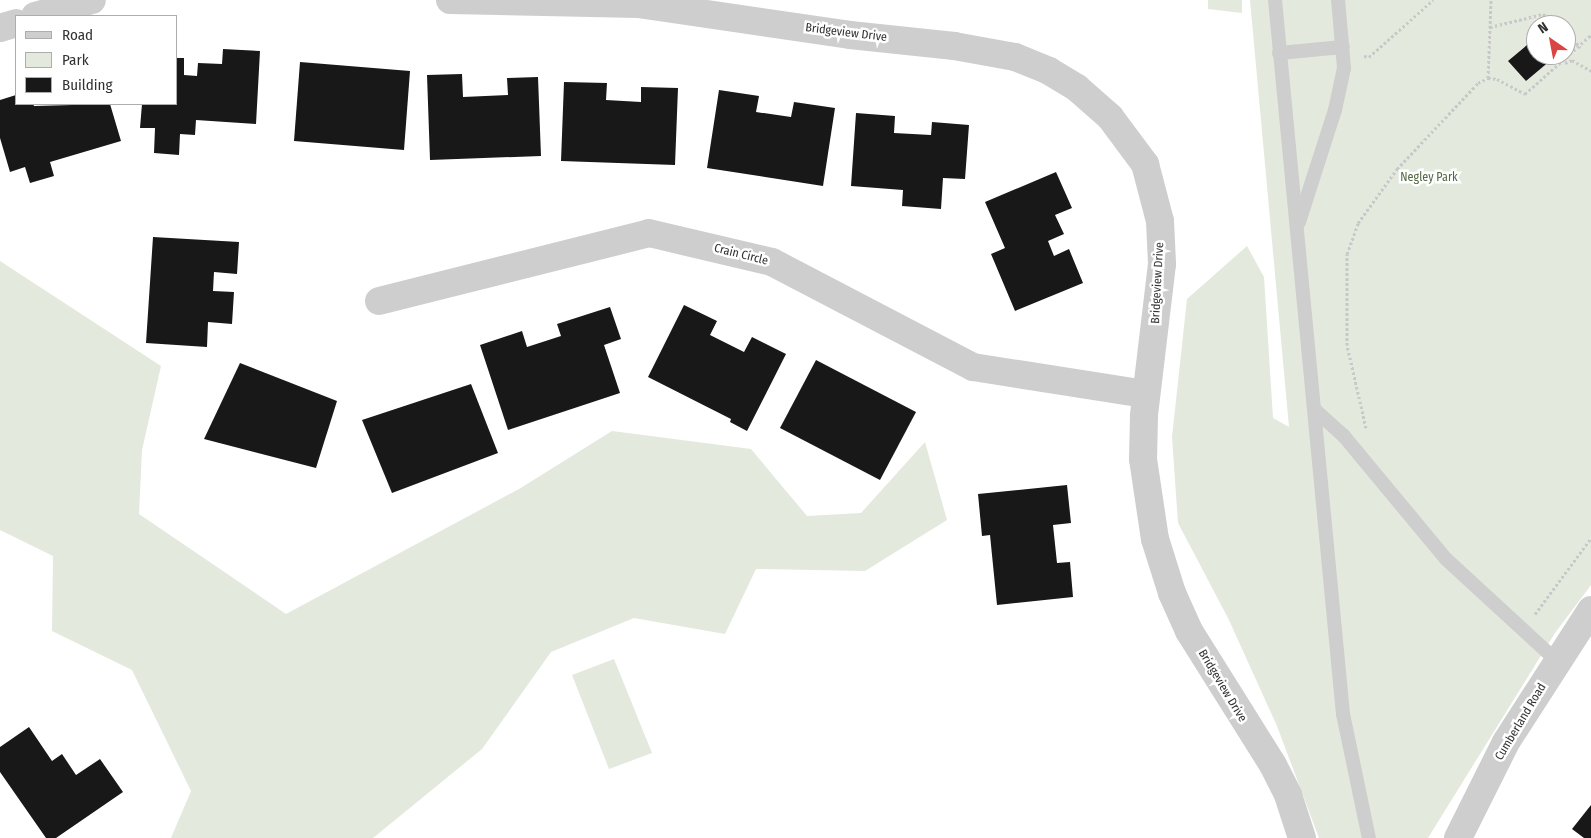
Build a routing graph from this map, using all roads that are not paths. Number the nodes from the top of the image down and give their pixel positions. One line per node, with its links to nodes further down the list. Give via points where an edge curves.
1 (92, 0): 5 (street)
2 (450, 0): 12 (street, Bridgeview Drive, via 638,4 850,35 954,46 1015,57 1049,71 1077,88 1110,116 1145,164 1158,203 1162,264)
3 (1275, 0): 9 (lane)
4 (1338, 0): 8 (lane)
5 (38, 15)
6 (15, 23): 7 (street)
7 (0, 28)
8 (1343, 50): 9 (lane); 10 (lane, via 1335,110)
9 (1279, 53): 10 (lane)
10 (1296, 232): 13 (lane)
11 (379, 301): 12 (street, Crain Circle, via 649,233 772,262 973,367)
12 (1146, 394): 16 (street, Bridgeview Drive, via 1143,459 1149,510 1172,593 1189,631 1288,795)
13 (1315, 410): 15 (lane, via 1343,435 1440,553); 17 (lane, via 1343,714)
14 (1591, 610): 15 (street, Cumberland Road)
15 (1558, 662): 18 (street, Cumberland Road, via 1506,742)
16 (1302, 838)
17 (1369, 838)
18 (1458, 838)

